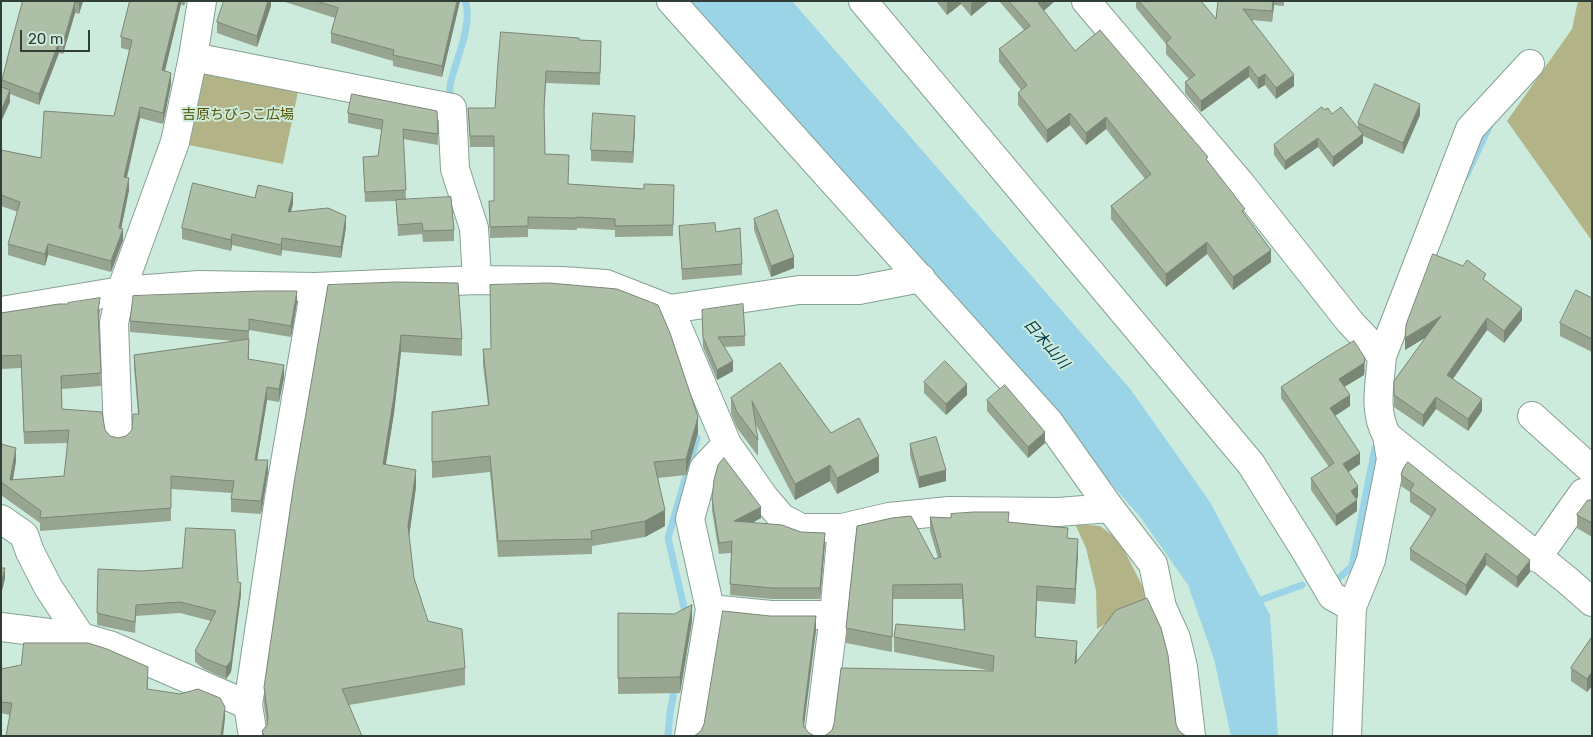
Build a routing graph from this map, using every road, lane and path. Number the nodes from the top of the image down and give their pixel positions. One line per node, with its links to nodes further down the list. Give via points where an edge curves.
1 (202, 1): 5 (street)
2 (671, 1): 7 (street)
3 (863, 1): 24 (street, via 1251,464 1332,596)
4 (1086, 1): 13 (street, via 1241,184 1350,322)
5 (194, 57): 8 (street, via 452,108 455,169 474,228); 10 (street, via 173,150)
6 (1530, 64): 13 (street, via 1470,130)
7 (921, 278): 11 (street, via 859,290 799,290); 19 (street, via 1049,422)
8 (477, 280): 9 (street); 11 (street, via 606,284)
9 (315, 287): 10 (street, via 199,284); 29 (street)
10 (122, 291): 12 (street); 15 (street, via 114,323)
11 (670, 309): 17 (street)
12 (1, 311)
13 (1382, 356): 16 (street, via 1378,412 1380,425)
14 (1532, 416): 18 (street)
15 (118, 435)
16 (1387, 436): 22 (street); 24 (street, via 1391,459 1371,560)
17 (727, 444): 21 (street, via 782,518 801,528); 25 (street, via 704,468 690,518)
18 (1589, 484): 22 (street)
19 (1110, 508): 21 (street, via 1058,512 948,511 889,517); 33 (street, via 1153,564 1162,607 1176,638 1183,666)
20 (1, 519): 28 (street, via 24,535 48,586)
21 (842, 528): 26 (street)
22 (1537, 558): 23 (street)
23 (1592, 602)
24 (1352, 607): 34 (street)
25 (710, 609): 26 (street, via 771,615); 31 (street)
26 (834, 615): 32 (street)
27 (1, 627): 28 (street)
28 (81, 638): 29 (street, via 112,646)
29 (248, 705): 30 (street)
30 (253, 736)
31 (689, 736)
32 (820, 736)
33 (1191, 736)
34 (1347, 736)

